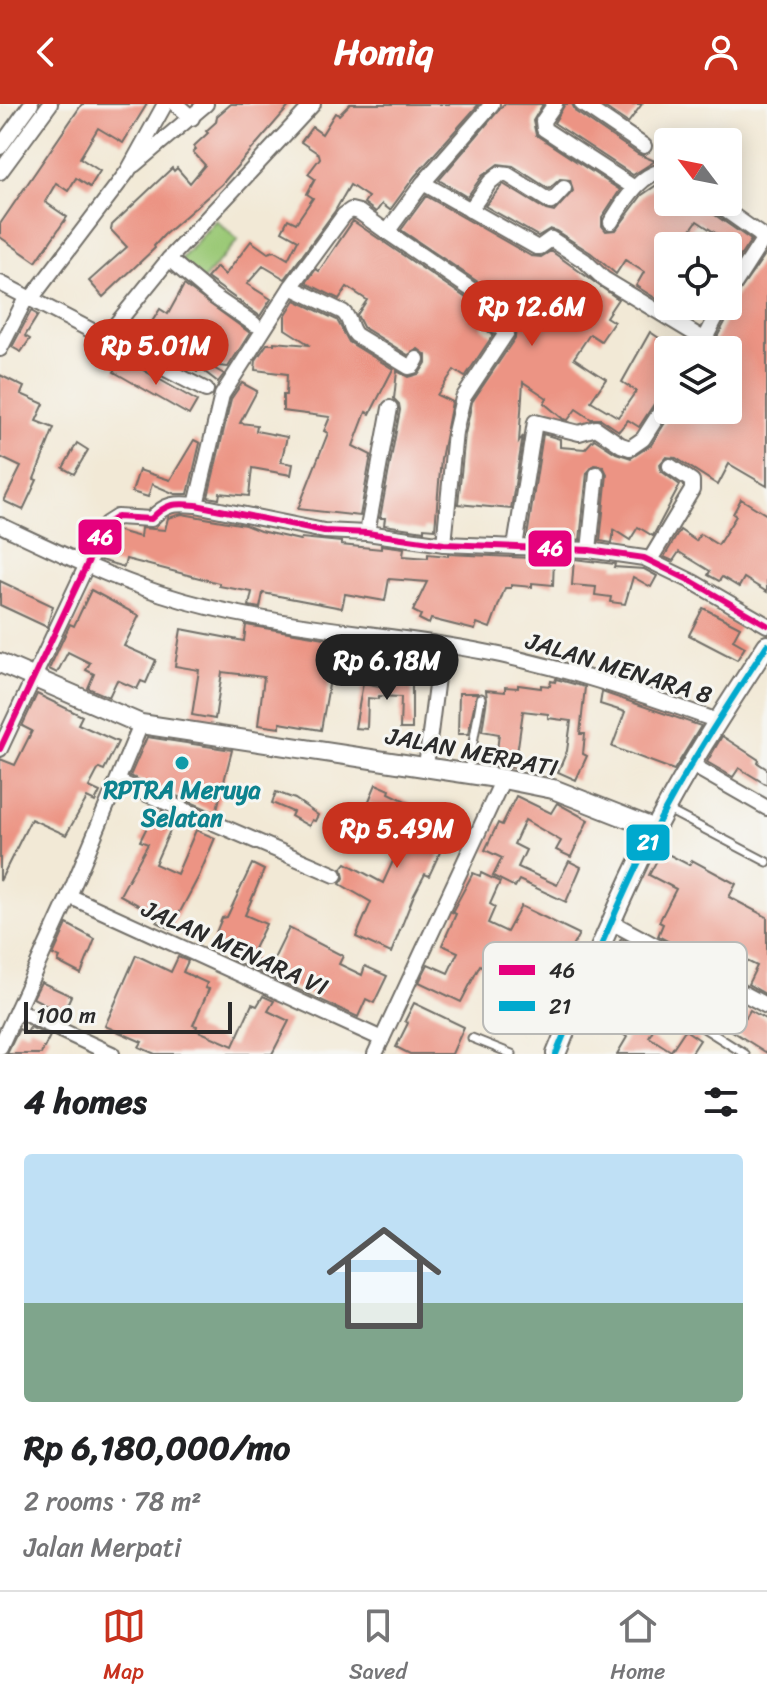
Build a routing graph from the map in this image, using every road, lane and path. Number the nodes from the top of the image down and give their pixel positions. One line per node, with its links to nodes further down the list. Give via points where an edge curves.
1 (31, 104): 12 (street)
2 (50, 104): 14 (street)
3 (165, 104): 13 (street)
4 (176, 104): 10 (street)
5 (206, 104): 10 (street)
6 (313, 104): 24 (street)
7 (492, 104): 16 (street)
8 (555, 104): 17 (street, via 543,121 544,129)
9 (582, 104): 11 (street)
10 (192, 118): 13 (street)
11 (644, 146)
12 (0, 147)
13 (128, 171): 28 (street)
14 (0, 172)
15 (654, 174): 17 (street)
16 (423, 183): 19 (street); 22 (street)
17 (633, 187): 21 (street)
18 (564, 188): 19 (street, via 551,202 500,174)
19 (470, 210): 30 (street, via 537,248 551,239)
20 (734, 216): 23 (street)
21 (611, 222)
22 (387, 232): 27 (street, via 355,209 347,212); 42 (street, via 497,307 491,322 507,332 463,398)
23 (764, 241): 25 (street)
24 (169, 259): 29 (street); 31 (street)
25 (742, 273)
26 (0, 283): 28 (street)
27 (291, 287): 33 (street, via 343,312 356,335 398,360 411,367); 39 (street, via 222,395)
28 (28, 299): 31 (street); 32 (street)
29 (254, 324)
30 (689, 336)
31 (105, 338): 34 (street)
32 (0, 349)
33 (417, 359)
34 (206, 390)
35 (390, 408): 41 (street)
36 (654, 422): 43 (street, via 630,448 596,428 579,433 535,422)
37 (670, 466): 45 (street, via 692,481 692,490)
38 (597, 474): 44 (street)
39 (196, 505): 41 (street, via 294,527); 46 (street, via 164,505 151,519 111,520)
40 (0, 525): 46 (street, JALAN MENARA 8)
41 (367, 533): 42 (street)
42 (444, 544): 43 (street)
43 (515, 547): 44 (street)
44 (589, 550): 45 (street)
45 (650, 560): 47 (street)
46 (86, 565): 48 (street, JALAN MENARA 8, via 213,608); 51 (street)
47 (767, 625)
48 (441, 645): 53 (street, JALAN MENARA 8, via 632,690); 57 (street)
49 (767, 645): 53 (street)
50 (0, 663): 51 (street, JALAN MERPATI)
51 (35, 679): 54 (street, JALAN MERPATI); 55 (street)
52 (481, 698): 58 (lane)
53 (718, 721): 56 (street)
54 (141, 724): 57 (street, JALAN MERPATI); 60 (street)
55 (0, 749)
56 (692, 765): 61 (street); 62 (street)
57 (426, 766): 58 (street, JALAN MERPATI)
58 (468, 772): 59 (street, JALAN MERPATI)
59 (503, 779): 63 (street, JALAN MERPATI, via 553,789); 76 (street)
60 (119, 782): 65 (street); 66 (street)
61 (767, 808)
62 (667, 809): 63 (street); 64 (lane)
63 (655, 829): 67 (street)
64 (767, 862)
65 (335, 875)
66 (69, 896): 72 (street); 76 (street, JALAN MENARA VI)
67 (611, 922): 68 (street); 69 (street)
68 (603, 942)
69 (648, 942)
70 (747, 995): 71 (street)
71 (767, 1006)
72 (17, 1010): 77 (street); 78 (street)
73 (564, 1034): 81 (street)
74 (713, 1034): 82 (lane)
75 (472, 1038): 80 (lane)
76 (382, 1039): 79 (street)
77 (0, 1047)
78 (112, 1054)
79 (375, 1054)
80 (512, 1054)
81 (556, 1054)
82 (745, 1054)

